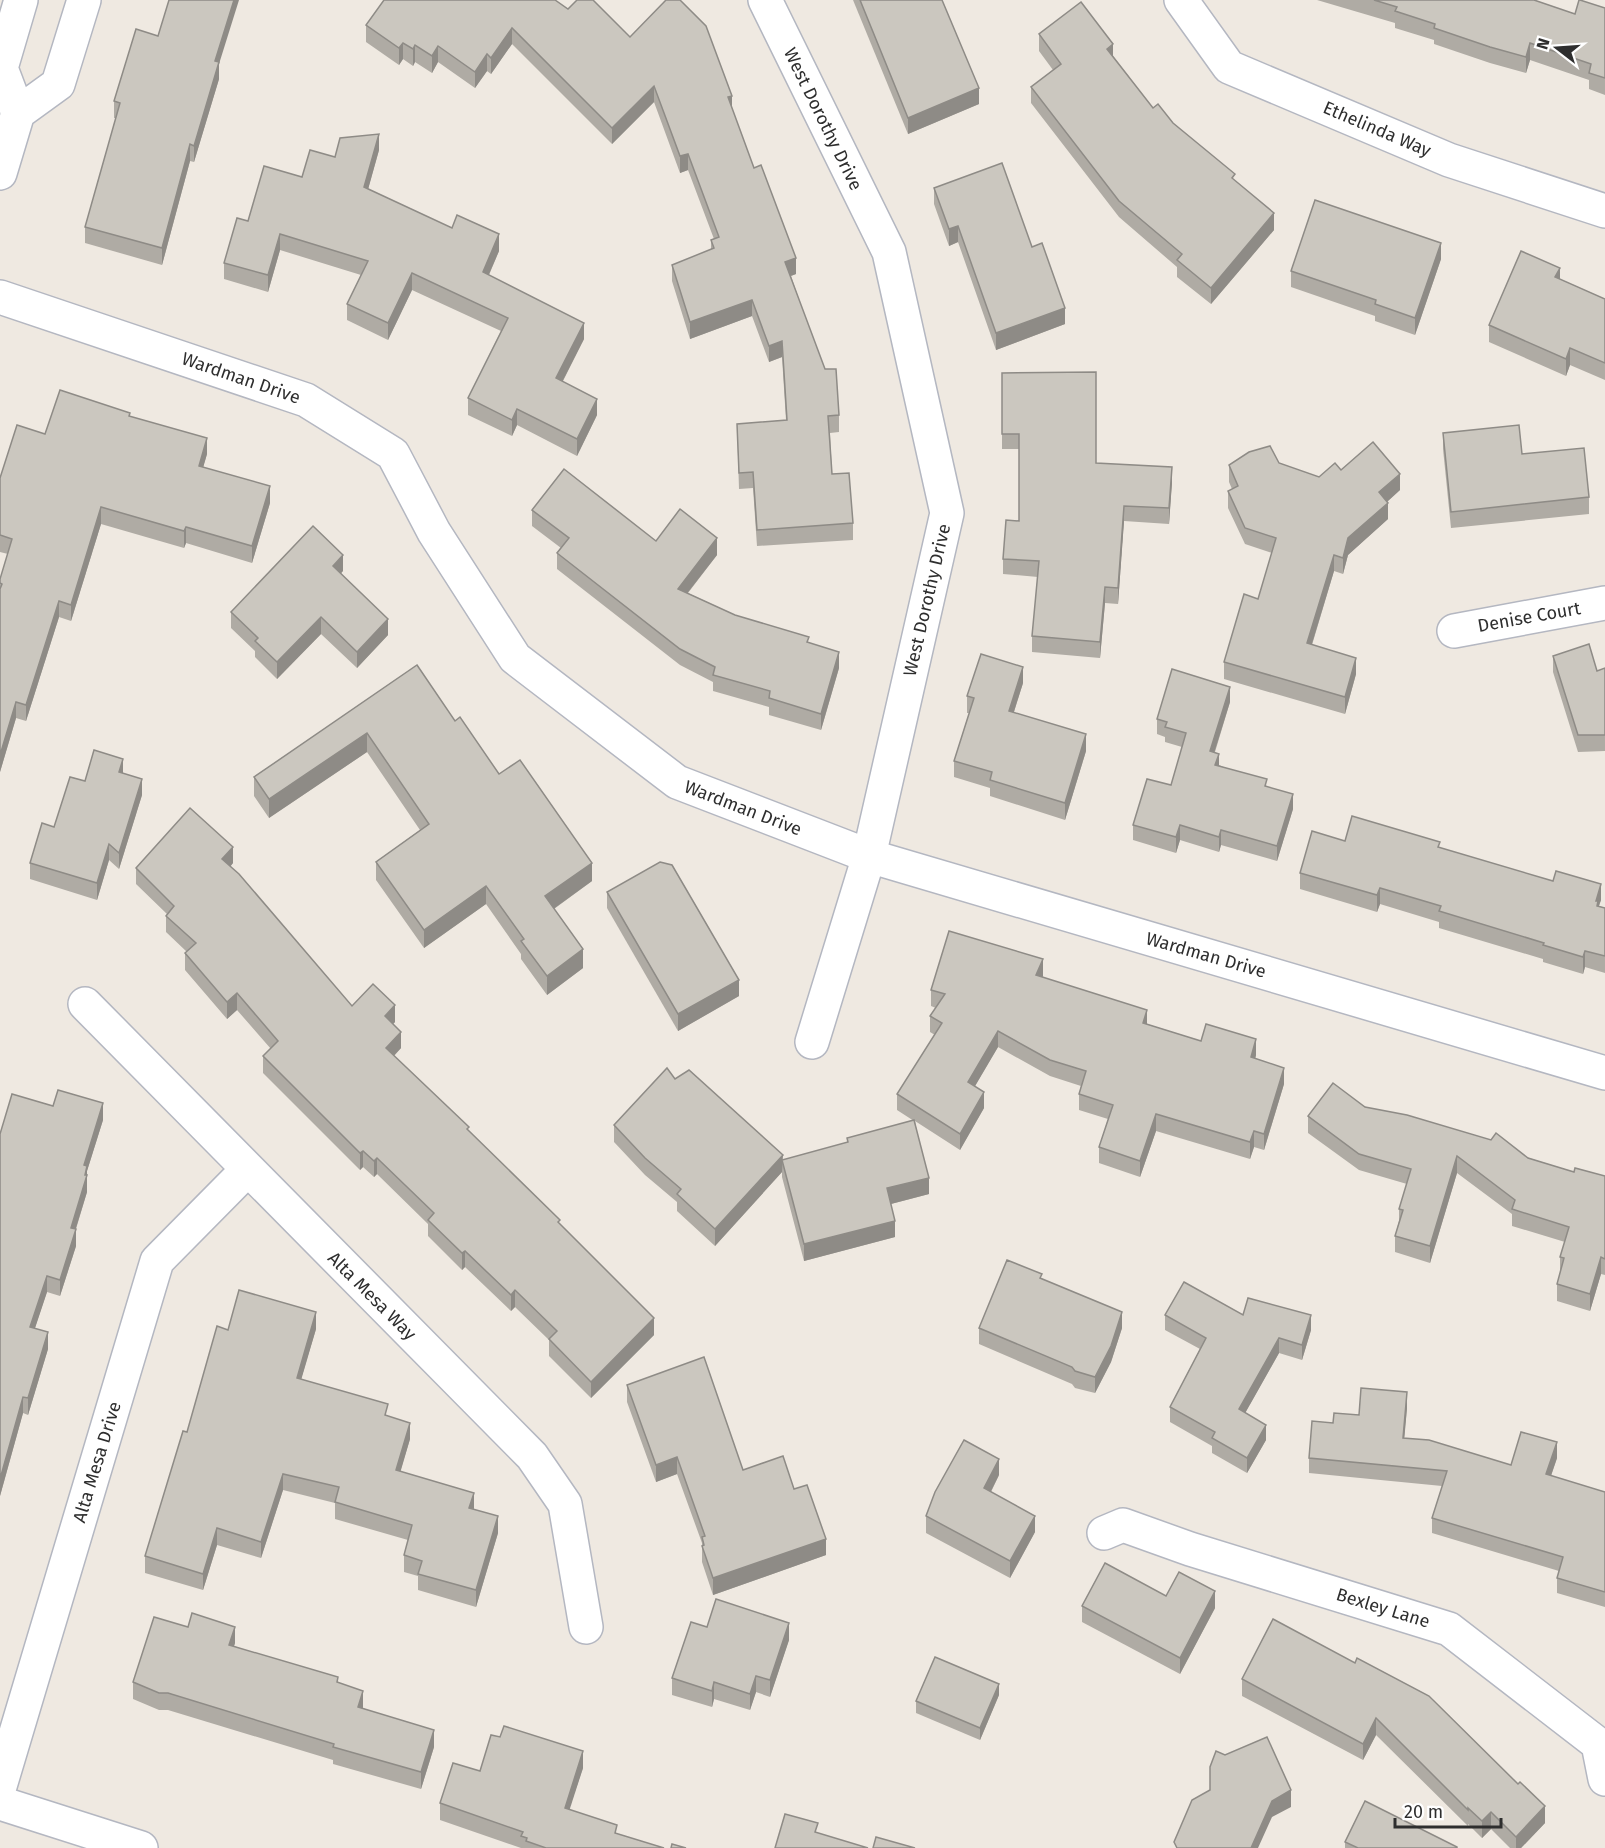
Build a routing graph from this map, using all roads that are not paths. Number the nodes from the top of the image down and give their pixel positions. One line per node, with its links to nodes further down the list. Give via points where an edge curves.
1 (21, 0): 5 (street, via 1,68)
2 (84, 0): 5 (street, via 58,84)
3 (765, 0): 11 (street, West Dorothy Drive, via 889,252 947,513)
4 (1181, 0): 7 (street, Ethelinda Way, via 1229,67 1449,160)
5 (18, 113): 6 (street)
6 (0, 173)
7 (1605, 211)
8 (0, 297): 11 (street, Wardman Drive, via 306,400 393,454 434,532 515,658 677,782)
9 (1605, 603): 10 (street, Denise Court)
10 (1454, 631)
11 (869, 856): 13 (street, West Dorothy Drive); 14 (street, Wardman Drive)
12 (85, 1005): 15 (street, Alta Mesa Way)
13 (812, 1042)
14 (1605, 1073)
15 (247, 1170): 17 (street, Alta Mesa Way, via 532,1456 565,1504); 19 (street, Alta Mesa Drive, via 157,1261)
16 (1104, 1533): 18 (street, Bexley Lane, via 1123,1525 1449,1629 1598,1744)
17 (586, 1627)
18 (1605, 1779)
19 (0, 1786)
20 (0, 1803): 21 (street)
21 (141, 1848)

